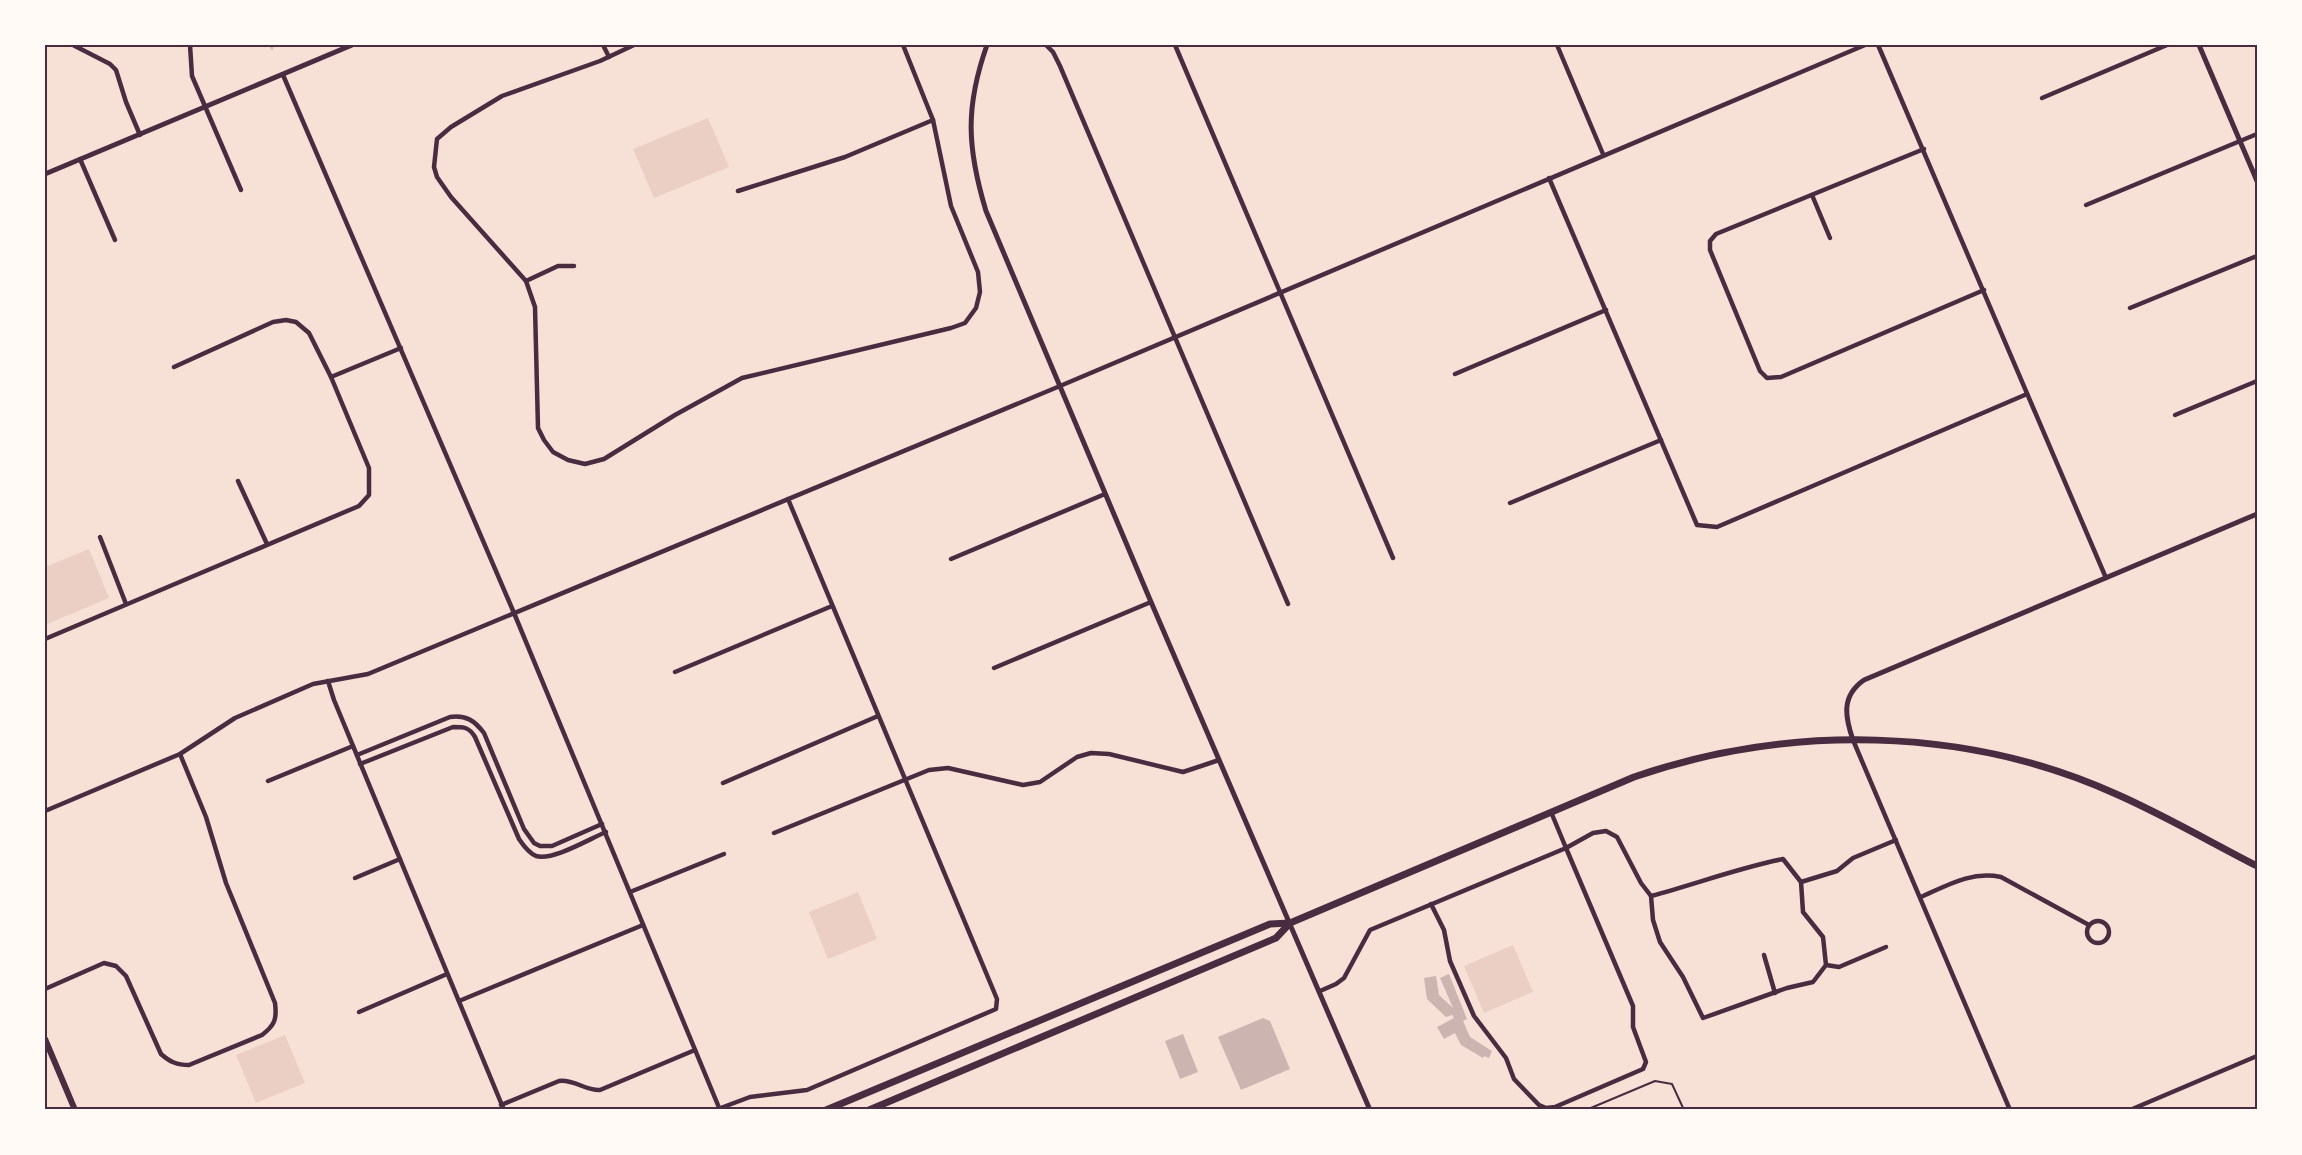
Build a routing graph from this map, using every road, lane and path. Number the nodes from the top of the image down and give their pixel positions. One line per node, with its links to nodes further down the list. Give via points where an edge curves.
1 (73, 45): 21 (street, via 116,70)
2 (190, 45): 18 (street, via 192,76)
3 (352, 45): 16 (street)
4 (603, 45): 15 (street)
5 (634, 45): 15 (street)
6 (903, 45): 19 (street)
7 (987, 45): 48 (street, via 972,103 973,163 986,211)
8 (1046, 45): 42 (street, via 1060,66)
9 (1175, 45): 39 (street)
10 (1557, 45): 24 (street)
11 (1865, 45): 24 (street)
12 (1878, 45): 23 (street)
13 (2167, 45): 17 (street)
14 (2199, 45): 22 (street)
15 (609, 57): 37 (street, via 502,96 436,140 433,154 438,177)
16 (283, 75): 18 (street); 43 (street)
17 (2042, 98)
18 (205, 107): 21 (street); 29 (street)
19 (933, 120): 30 (street, via 845,157); 37 (street, via 951,206 978,272 980,292 976,308 965,322 951,328 742,378 604,459 585,464 553,452 538,428 535,307)
20 (2257, 134): 22 (street)
21 (141, 135): 25 (street)
22 (2240, 141): 28 (street); 32 (street)
23 (1924, 148): 31 (street); 38 (street)
24 (1603, 154): 27 (street)
25 (80, 159): 26 (street); 34 (street)
26 (45, 174)
27 (1549, 178): 39 (street); 41 (street)
28 (2257, 182)
29 (241, 190)
30 (738, 191)
31 (1812, 195): 33 (street); 38 (street, via 1716,234 1710,241 1710,250 1760,371 1767,378 1781,377)
32 (2086, 205)
33 (1830, 238)
34 (115, 240)
35 (2257, 255): 40 (street)
36 (574, 266): 37 (street, via 558,266)
37 (526, 281)
38 (1984, 290): 49 (street)
39 (1279, 291): 42 (street); 59 (street)
40 (2130, 308)
41 (1606, 310): 45 (street); 51 (street)
42 (1173, 336): 48 (street); 64 (street)
43 (401, 348): 46 (street); 66 (street)
44 (174, 367): 46 (street, via 273,322 286,320 296,322 309,333)
45 (1455, 374)
46 (331, 377): 58 (street, via 369,468 369,495 359,506)
47 (2257, 381): 50 (street)
48 (1060, 386): 53 (street); 54 (street)
49 (2027, 394): 51 (street, via 1717,527 1697,525); 61 (street)
50 (2175, 415)
51 (1661, 440): 55 (street)
52 (238, 481): 58 (street)
53 (1104, 494): 60 (street); 62 (street)
54 (788, 499): 65 (street); 66 (street)
55 (1510, 503)
56 (2257, 514): 61 (street)
57 (100, 537): 63 (street)
58 (267, 544): 63 (street)
59 (1393, 558)
60 (951, 559)
61 (2106, 578): 72 (street, via 1864,680 1849,698 1846,720)
62 (1151, 602): 68 (street); 76 (street)
63 (126, 604): 67 (street)
64 (1288, 604)
65 (832, 606): 69 (street); 71 (street)
66 (514, 613): 70 (street, via 368,674); 83 (street)
67 (45, 639)
68 (994, 668)
69 (675, 672)
70 (328, 681): 73 (street); 74 (street, via 235,718)
71 (878, 716): 78 (street); 80 (street)
72 (1853, 740): 82 (main road, via 1780,744 1669,765); 86 (street); 90 (main road, via 1995,753 2055,770 2116,794)
73 (353, 746): 75 (street); 79 (street)
74 (180, 754): 81 (street); 104 (street, via 206,817 226,883 275,1003 277,1018 272,1027 262,1035 189,1065 180,1065 161,1054 126,976 116,966 104,963)
75 (357, 755): 77 (street); 83 (street, via 460,716 477,723 484,733 524,829 534,843 552,846)
76 (1218, 760): 78 (street, via 1183,772 1091,753 1077,757 1040,782 1023,785 948,768); 97 (street)
77 (360, 764): 84 (street, via 453,726 464,727 475,737 524,847 536,855 553,855); 89 (street)
78 (906, 779): 85 (street); 114 (street, via 997,999 996,1009 807,1089 750,1097)
79 (268, 781)
80 (723, 783)
81 (45, 811)
82 (1551, 812): 87 (street); 97 (main road)
83 (602, 824): 84 (street)
84 (606, 832): 93 (street)
85 (774, 833)
86 (1896, 840): 92 (street, via 1853,858 1838,871); 95 (street)
87 (1566, 848): 94 (street, via 1593,833 1606,831 1617,837); 96 (street); 96 (street, via 1633,1006 1633,1027 1647,1062 1643,1069 1555,1107 1539,1105 1514,1079 1500,1049 1474,1016)
88 (724, 854): 93 (street)
89 (400, 859): 91 (street); 103 (street)
90 (2257, 866)
91 (355, 878)
92 (1801, 882): 94 (street, via 1783,859 1746,866); 102 (street, via 1803,912 1823,937)
93 (630, 892): 98 (street)
94 (1651, 896): 106 (street, via 1660,942 1683,977 1702,1018)
95 (1921, 897): 99 (street, via 1971,876 1989,874); 120 (street)
96 (1431, 904): 105 (street, via 1370,930 1344,978)
97 (1290, 923): 105 (street); 115 (main road, via 1270,924); 116 (main road, via 1276,938)
98 (643, 925): 107 (street); 110 (street)
99 (2089, 926): 99 (street, via 2091,940 2100,943 2106,939 2108,929 2104,923)
100 (1886, 947): 102 (street, via 1839,967)
101 (1764, 956): 106 (street)
102 (1826, 965): 106 (street, via 1813,982)
103 (447, 974): 107 (street); 108 (street)
104 (45, 989)
105 (1320, 991): 117 (street)
106 (1775, 993)
107 (459, 1001): 112 (street)
108 (359, 1012)
109 (45, 1039): 113 (main road)
110 (695, 1050): 112 (street, via 600,1090 559,1081); 114 (street)
111 (2257, 1056): 121 (street)
112 (502, 1107)
113 (75, 1110)
114 (719, 1110)
115 (826, 1110)
116 (869, 1110)
117 (1370, 1110)
118 (1586, 1110): 119 (lane, via 1655,1081 1672,1084)
119 (1684, 1110)
120 (2010, 1110)
121 (2130, 1110)

